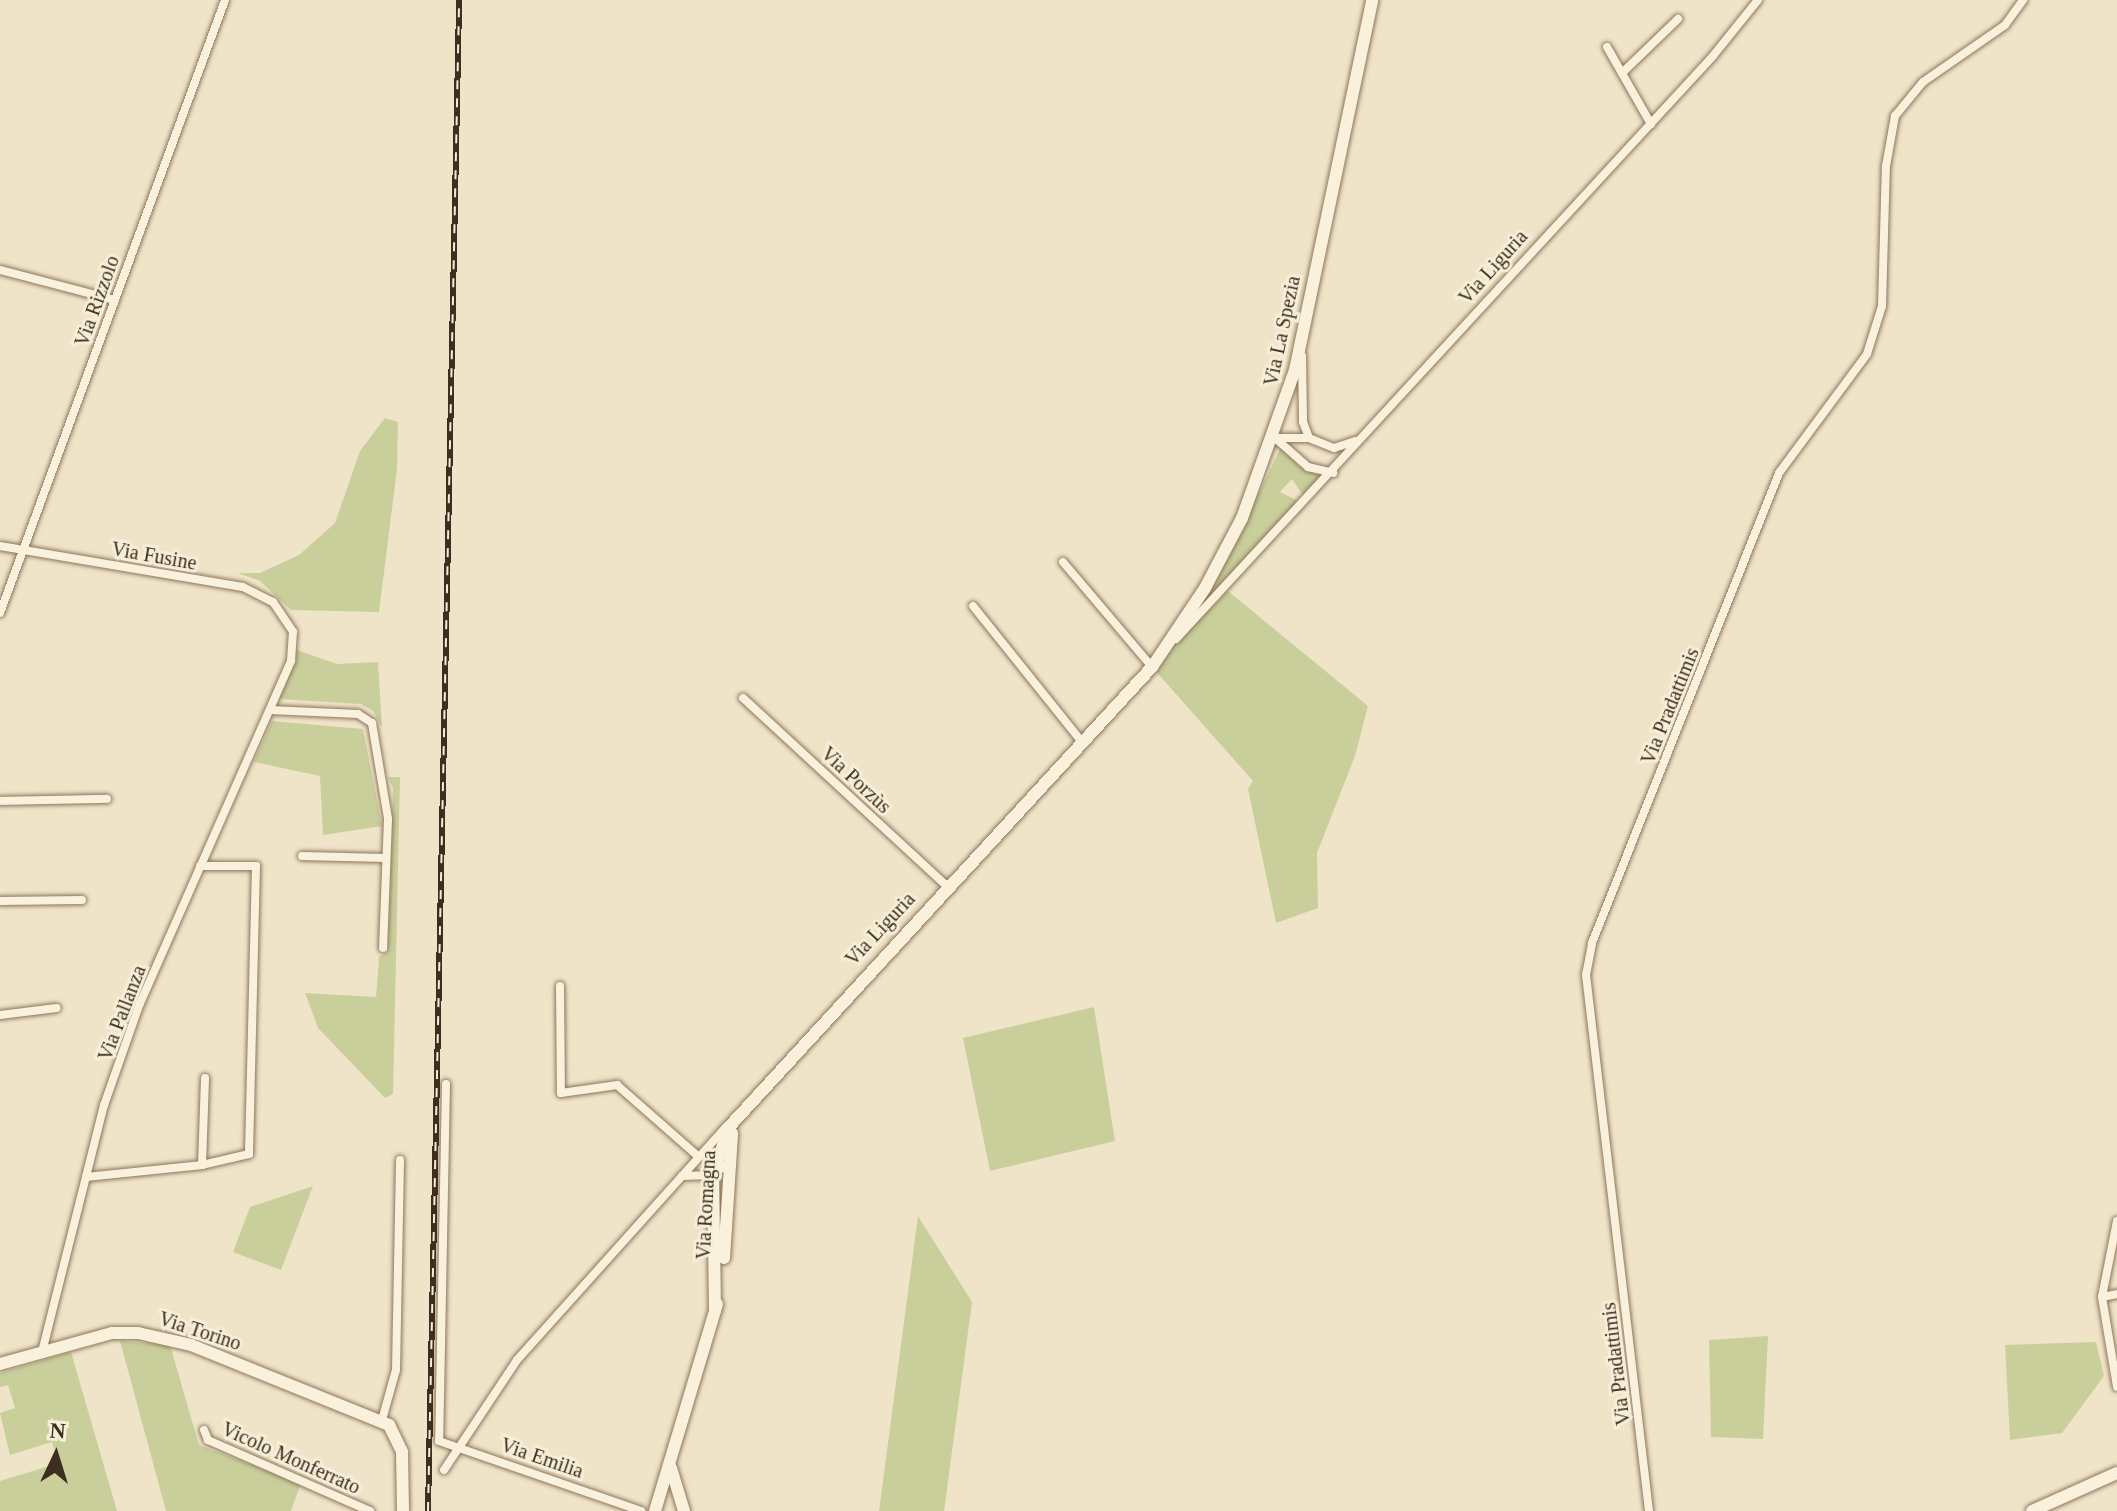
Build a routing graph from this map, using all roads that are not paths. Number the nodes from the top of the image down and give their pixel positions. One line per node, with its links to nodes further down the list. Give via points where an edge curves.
1 (225, 0): 10 (street, Via Rizzolo)
2 (1372, 0): 11 (main road, Via La Spezia)
3 (1758, 0): 8 (street, Via Liguria)
4 (2023, 0): 69 (street, Via Pradattimis, via 2005,25 1923,82 1895,116 1886,166 1885,276 1867,354 1779,473 1592,943 1586,975)
5 (1678, 19): 7 (street)
6 (1607, 47): 7 (street)
7 (1622, 73): 8 (street)
8 (1651, 124): 12 (street, Via Liguria)
9 (0, 270): 10 (street)
10 (114, 300): 17 (street, Via Rizzolo)
11 (1301, 340): 13 (main road, Via La Spezia); 14 (street, via 1303,422)
12 (1364, 437): 14 (street, via 1334,448); 15 (street, Via Liguria)
13 (1275, 438): 14 (street); 15 (street, via 1308,467); 22 (main road, Via La Spezia, via 1242,518)
14 (1309, 438)
15 (1333, 473): 22 (street, Via Liguria)
16 (0, 546): 17 (street, Via Fusine)
17 (23, 550): 20 (street, Via Rizzolo); 21 (street, Via Fusine, via 243,587 262,594)
18 (1063, 562): 23 (street)
19 (973, 606): 26 (street)
20 (0, 613)
21 (290, 622): 25 (street, Via Pallanza, via 291,661)
22 (1168, 649): 23 (main road, Via Liguria)
23 (1152, 667): 26 (main road, Via Liguria)
24 (743, 698): 32 (street, Via Porzùs)
25 (270, 710): 30 (street, via 358,714 372,723 388,819); 31 (street, Via Pallanza)
26 (1082, 742): 32 (main road, Via Liguria)
27 (107, 799): 28 (street)
28 (0, 801)
29 (302, 856): 30 (street)
30 (386, 858): 35 (street)
31 (200, 866): 45 (street, via 256,866 249,1154); 48 (street, Via Pallanza, via 140,1003)
32 (947, 886): 41 (main road, Via Liguria)
33 (82, 900): 34 (street)
34 (0, 901)
35 (383, 948)
36 (560, 986): 43 (street, via 561,1093 621,1086)
37 (57, 1008): 38 (street)
38 (0, 1015)
39 (205, 1078): 45 (street)
40 (446, 1084): 58 (street, via 439,1441)
41 (739, 1114): 42 (main road, Via Romagna); 42 (street, Via Liguria)
42 (720, 1152): 43 (street, Via Liguria); 46 (main road, Via Romagna); 46 (street, Via Liguria); 52 (main road, Via Romagna, via 723,1276)
43 (699, 1157): 47 (street, Via Liguria)
44 (400, 1160): 56 (street, via 396,1370)
45 (202, 1165): 48 (street)
46 (713, 1175): 47 (street); 52 (main road, Via Romagna)
47 (682, 1176): 58 (street, Via Liguria, via 517,1360)
48 (86, 1177): 53 (street, Via Pallanza)
49 (2117, 1221): 51 (street)
50 (2117, 1294): 51 (street)
51 (2102, 1297): 55 (street)
52 (715, 1311): 59 (main road, Via Romagna)
53 (42, 1351): 54 (main road, Via Torino); 56 (main road, Via Torino, via 112,1333 165,1337)
54 (0, 1364)
55 (2117, 1387)
56 (382, 1420): 64 (main road, via 395,1431 402,1452)
57 (204, 1430): 63 (street, Vicolo Monferrato, via 208,1440)
58 (458, 1449): 60 (street, Via Liguria); 62 (street, Via Emilia)
59 (671, 1459): 67 (main road, Via Romagna); 68 (main road)
60 (444, 1470)
61 (2117, 1473): 70 (main road)
62 (613, 1503): 65 (street, Via Emilia); 66 (street, Via Emilia)
63 (370, 1511)
64 (403, 1511)
65 (622, 1511)
66 (641, 1511)
67 (655, 1511)
68 (684, 1511)
69 (1649, 1511)
70 (2032, 1511)

